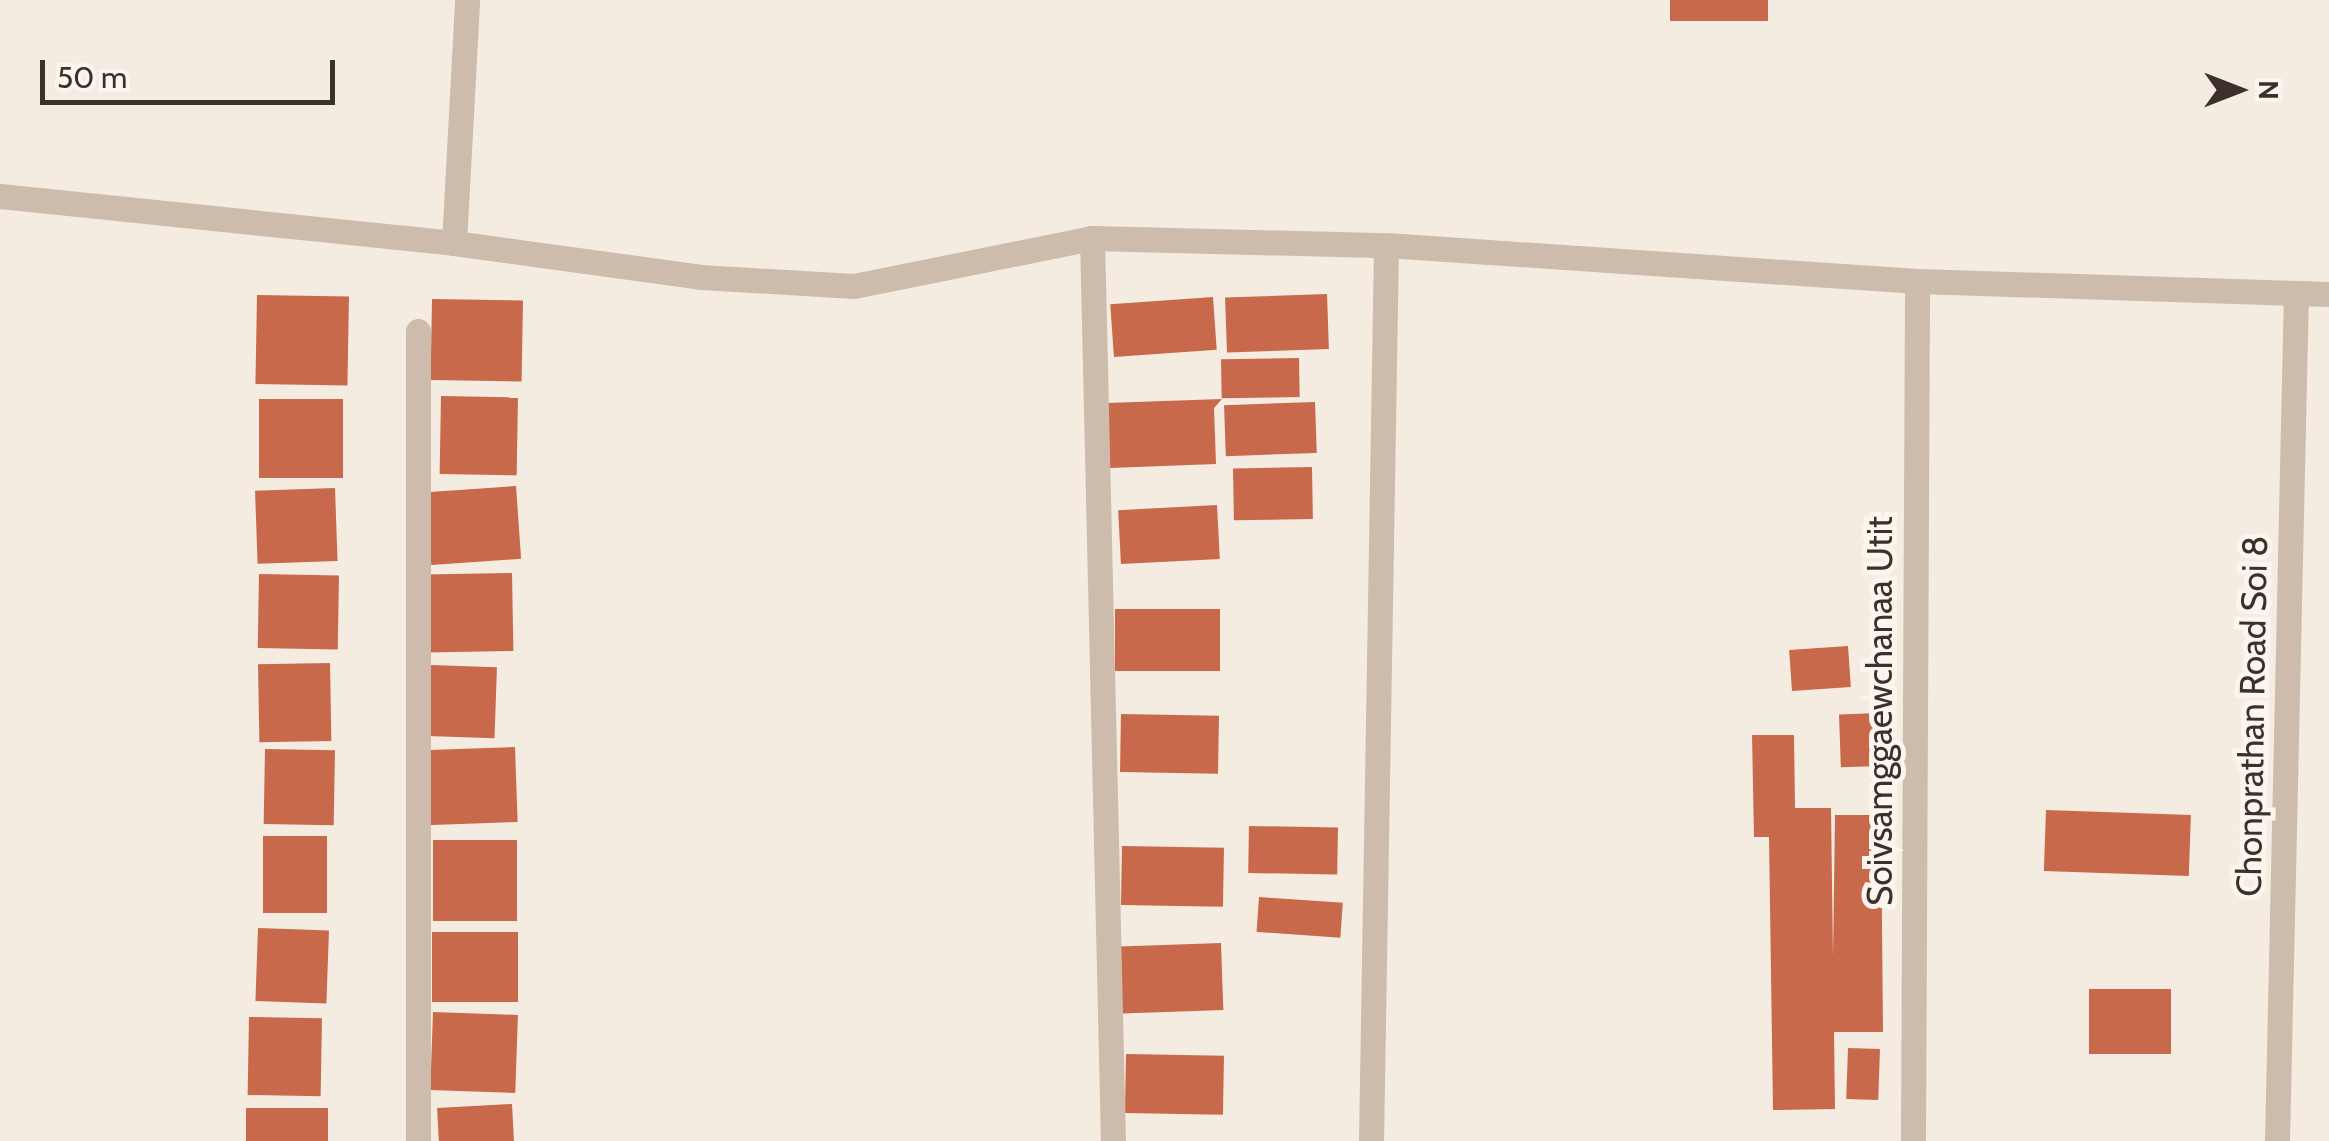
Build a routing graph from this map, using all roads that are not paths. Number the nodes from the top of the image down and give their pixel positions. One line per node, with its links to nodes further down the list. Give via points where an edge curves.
1 (467, 0): 4 (street)
2 (0, 196): 4 (street)
3 (1092, 238): 4 (street, via 854,286 701,277); 5 (street); 11 (street)
4 (454, 244)
5 (1386, 245): 6 (street); 12 (street)
6 (1917, 280): 7 (street); 13 (street, Soivsamggaewchanaa Utit)
7 (2296, 293): 8 (street); 14 (street, Chonprathan Road Soi 8)
8 (2329, 294)
9 (418, 330): 10 (street)
10 (418, 1141)
11 (1113, 1141)
12 (1371, 1141)
13 (1913, 1141)
14 (2277, 1141)

